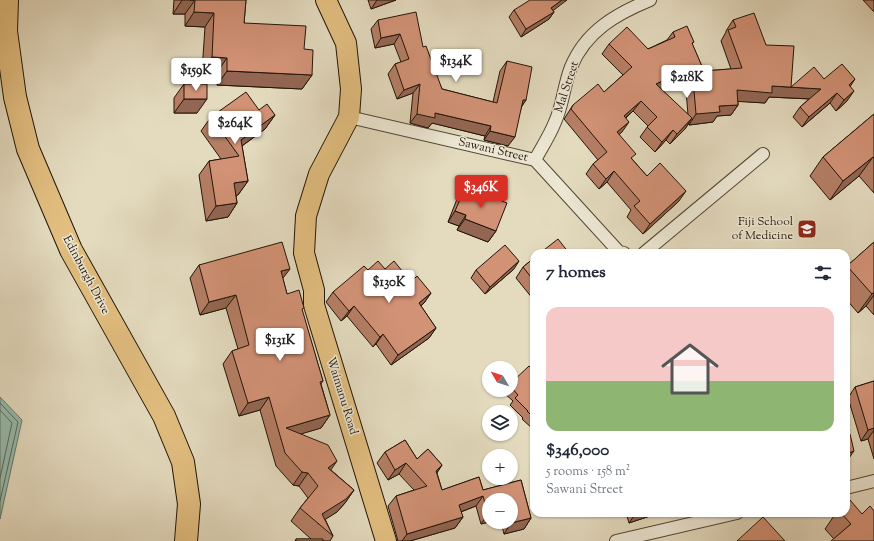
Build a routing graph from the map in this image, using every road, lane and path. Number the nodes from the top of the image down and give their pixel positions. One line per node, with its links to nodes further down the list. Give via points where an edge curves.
1 (7, 0): 12 (highway, Edinburgh Drive, via 6,31 15,97 28,149 71,250 164,416 183,462 189,504)
2 (326, 0): 4 (main road, Waimanu Road, via 346,43 351,89)
3 (650, 0): 6 (street, Mal Street, via 610,19 581,48 571,67 556,122)
4 (349, 117): 6 (street, Sawani Street); 13 (main road, Waimanu Road, via 319,174 306,216 304,254 314,290 314,305)
5 (763, 154): 8 (street)
6 (535, 160): 7 (street, Sawani Street)
7 (616, 249)
8 (649, 249)
9 (874, 481): 10 (street)
10 (850, 487)
11 (720, 517): 14 (street)
12 (186, 541)
13 (386, 541)
14 (616, 541)

